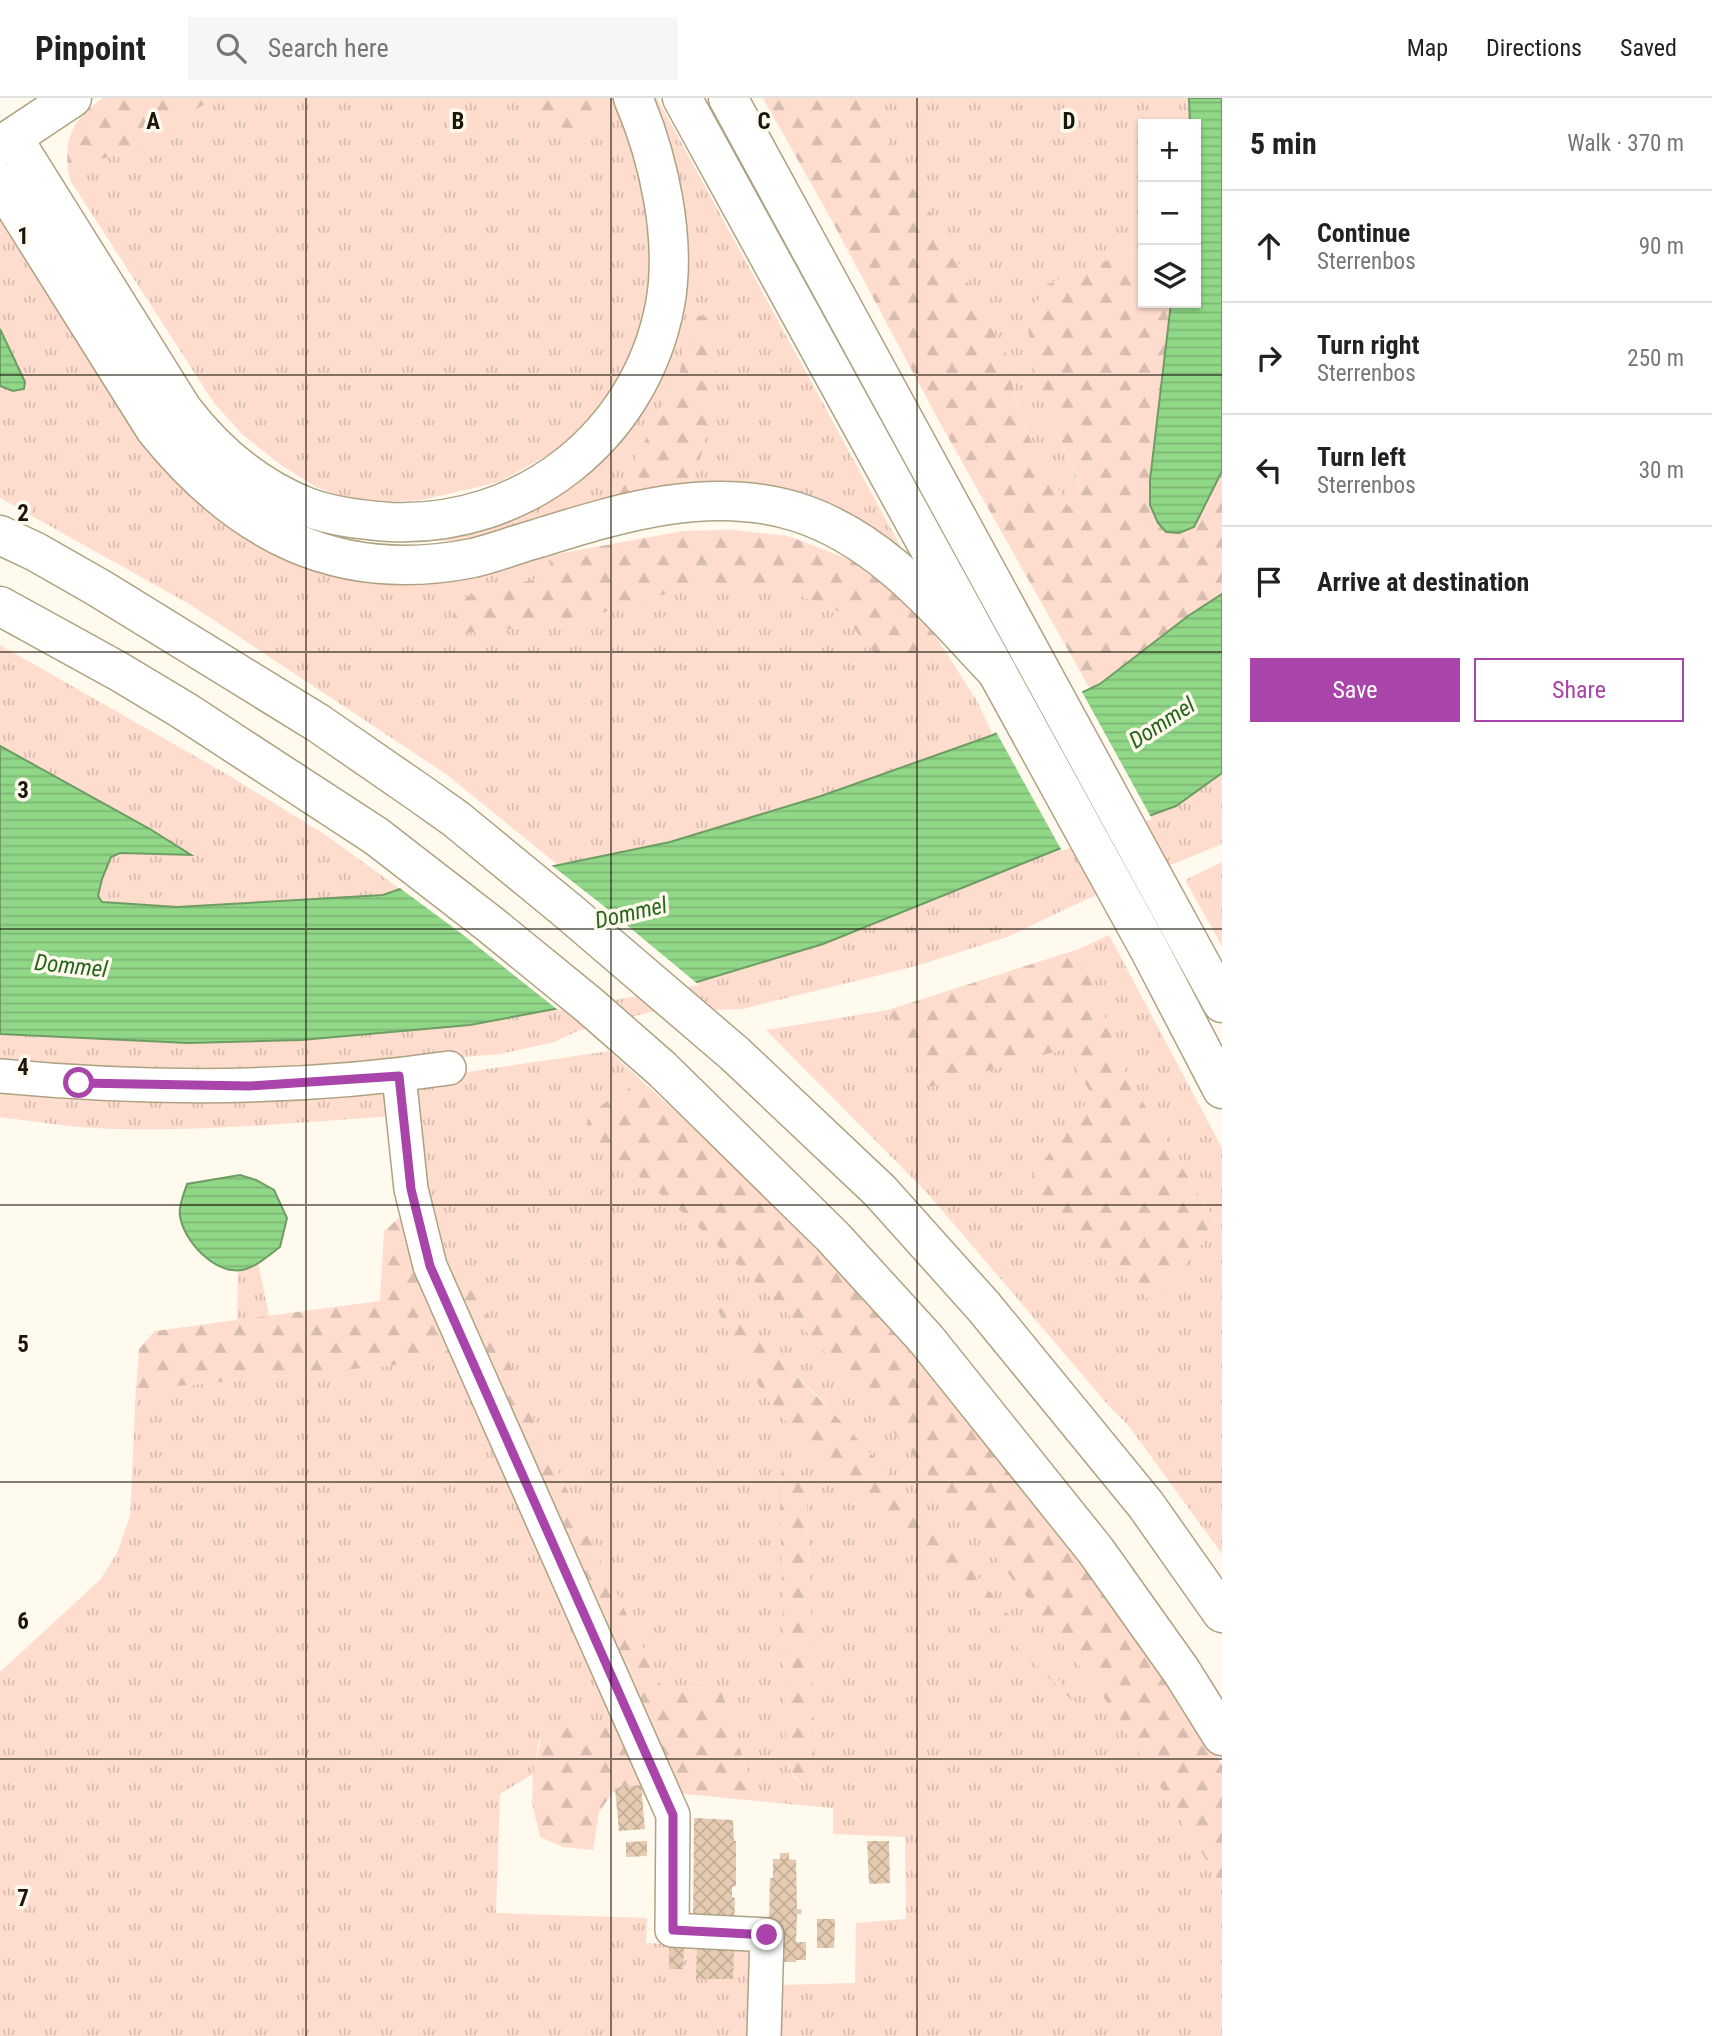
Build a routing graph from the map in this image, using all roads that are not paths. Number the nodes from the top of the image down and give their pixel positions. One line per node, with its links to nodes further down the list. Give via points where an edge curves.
1 (72, 98): 5 (main road)
2 (633, 98): 5 (main road, via 656,170 667,223 669,266 665,306 643,374 600,437 539,487 495,507 408,523 351,518 307,506 253,479 226,458 183,410)
3 (682, 98): 9 (main road)
4 (728, 98): 10 (main road)
5 (4, 133)
6 (0, 182): 9 (main road, via 155,429 182,463 250,518 300,546 376,564 420,565 474,557 613,515 669,504 760,504 797,512 879,555)
7 (0, 535): 15 (main road, via 99,588 318,723 456,819 735,1054 880,1191 984,1307 1146,1504)
8 (0, 606): 16 (main road, via 183,709 376,836 501,932 662,1069 833,1237 926,1339 1096,1550)
9 (997, 672): 14 (main road)
10 (1222, 1003)
11 (449, 1068): 13 (street)
12 (0, 1076): 13 (street, via 79,1083 249,1086)
13 (399, 1076): 17 (street, via 411,1189 430,1266 673,1815 673,1930 767,1935)
14 (1222, 1089)
15 (1222, 1613)
16 (1222, 1736)
17 (764, 2036)

